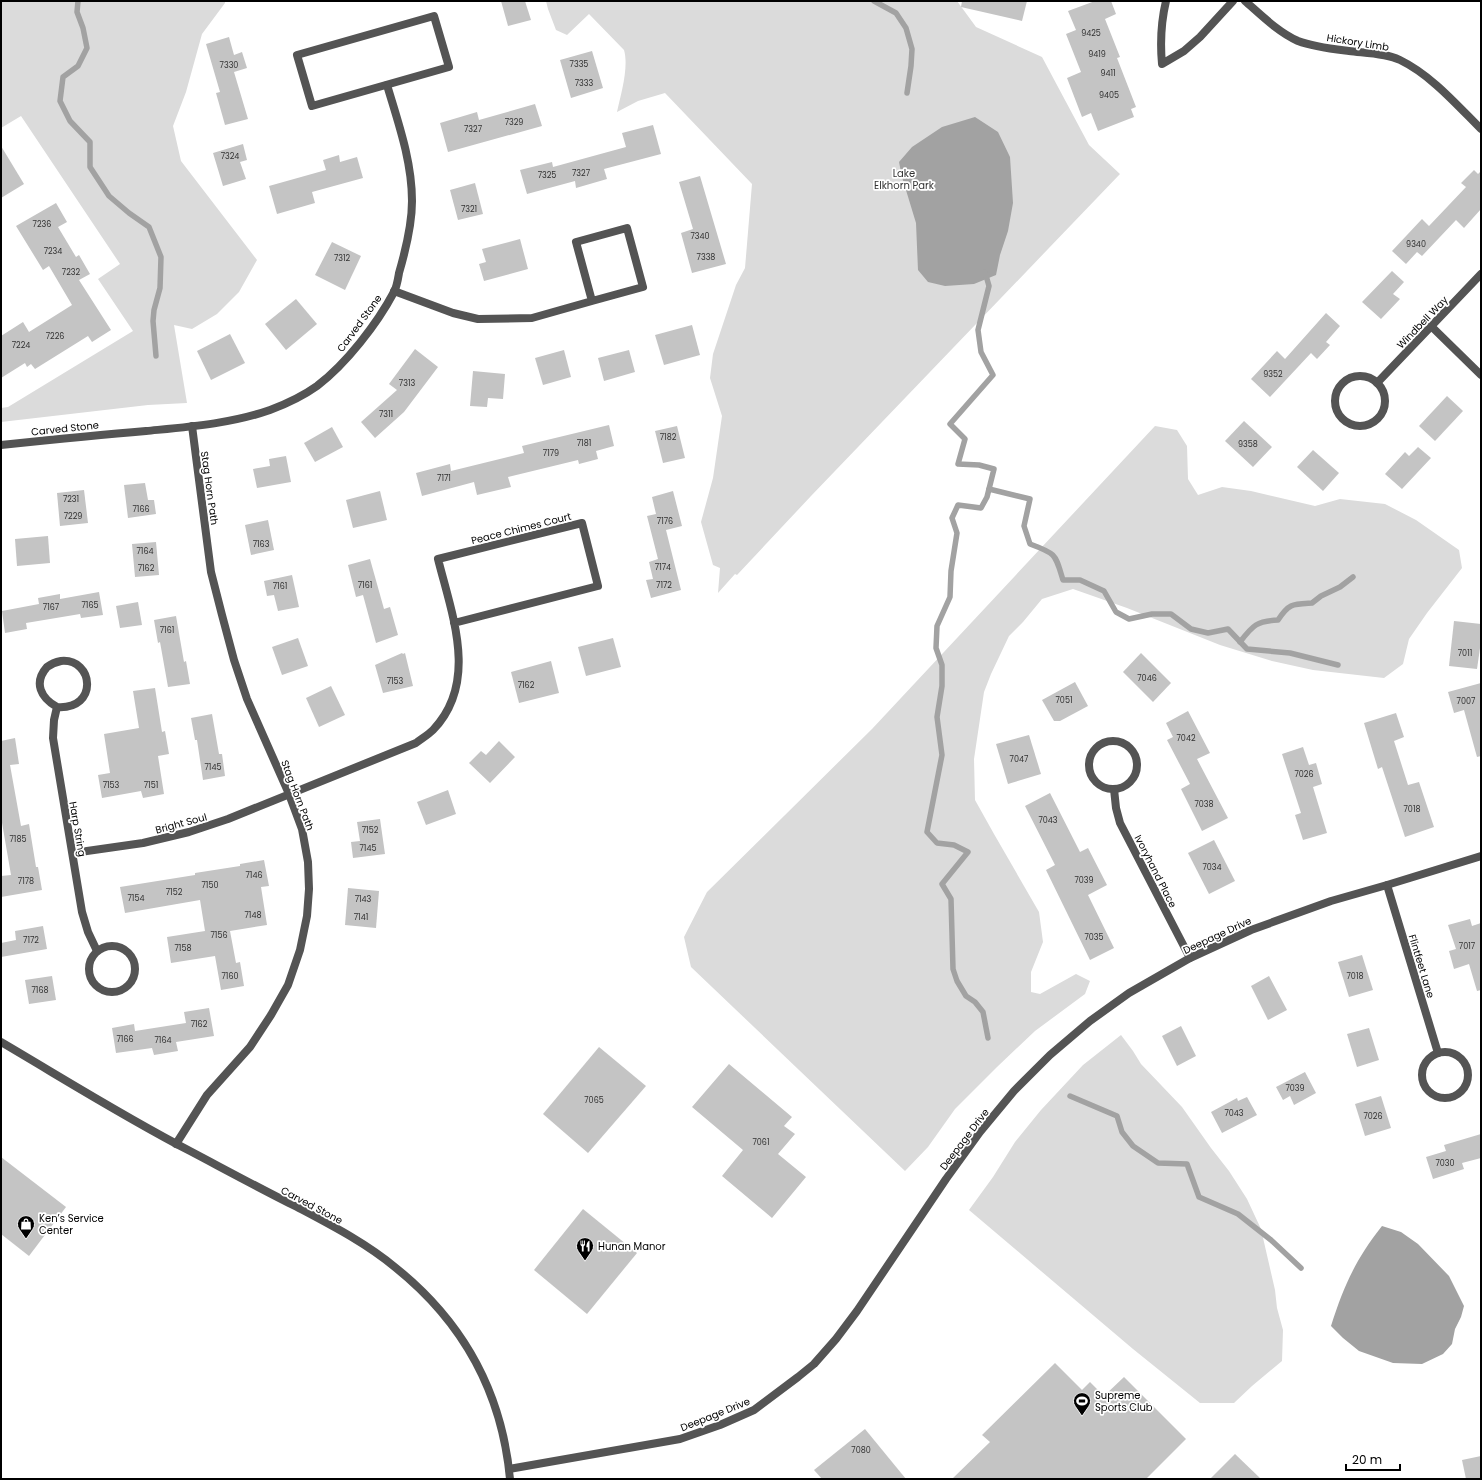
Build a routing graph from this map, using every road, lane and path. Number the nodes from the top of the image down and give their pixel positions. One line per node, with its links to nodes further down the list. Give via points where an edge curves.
1 (1166, 1): 2 (street, via 1160,40 1162,64 1184,51 1200,37)
2 (1232, 1)
3 (1245, 1): 5 (street, Hickory Limb, via 1274,26 1299,41 1398,59 1410,65 1422,73)
4 (387, 85): 4 (street, via 449,67 434,16 297,55 312,106); 7 (street, Carved Stone, via 404,144 412,200 410,229)
5 (1481, 129)
6 (1481, 274): 9 (street, Windbell Way)
7 (394, 290): 8 (street, via 453,313 478,319 532,318); 12 (street, Carved Stone, via 358,345 341,365 316,386 270,410 235,420)
8 (592, 301): 8 (street, via 576,242 627,228 643,287)
9 (1432, 327): 10 (street); 11 (street, Windbell Way)
10 (1481, 375)
11 (1377, 383): 11 (street, via 1362,376 1353,377 1342,384 1336,392 1335,401 1341,418 1358,426 1378,417 1383,411 1385,401)
12 (192, 426): 13 (street, Carved Stone); 17 (street, Stag Horn Path, via 211,572 222,615 247,699)
13 (1, 445)
14 (454, 623): 14 (street, Peace Chimes Court, via 438,559 582,522 598,586); 17 (street, Peace Chimes Court, via 459,658 456,686 451,703 432,731 416,743)
15 (57, 707): 15 (street, via 43,697 40,681 50,665 58,661 72,662 85,675 86,690 82,699 74,706); 18 (street, Harp String, via 53,738)
16 (1114, 789): 16 (street, via 1131,782 1138,764 1135,753 1127,744 1110,740 1096,748 1091,755 1089,766 1095,781); 22 (street, Ivoryhand Place, via 1120,823)
17 (289, 794): 18 (street, Bright Soul, via 189,832 143,843); 25 (street, Stag Horn Path, via 302,829 308,862 307,916 300,950 288,985 272,1016 250,1047 207,1095)
18 (72, 853): 21 (street, Harp String, via 82,912)
19 (1481, 856): 20 (street, Deepage Drive)
20 (1387, 886): 22 (street, Deepage Drive, via 1294,914 1251,930); 24 (street, Flintfeet Lane)
21 (97, 951): 21 (street, via 88,967 93,984 107,992 118,992 128,986 133,980 135,965 126,951 109,946)
22 (1190, 958): 26 (street, Deepage Drive, via 1129,993 1090,1021 1050,1055 1014,1091 946,1179 836,1339 814,1364 783,1389 754,1410 680,1439)
23 (1, 1042): 25 (street, Carved Stone)
24 (1438, 1052): 24 (street, via 1423,1066 1421,1076 1429,1094 1441,1099 1450,1098 1460,1094 1466,1087 1467,1067 1456,1054)
25 (176, 1144): 26 (street, Carved Stone, via 336,1228 396,1268 424,1292 455,1328 483,1375 503,1435)
26 (509, 1469): 27 (street, Carved Stone)
27 (510, 1479)

